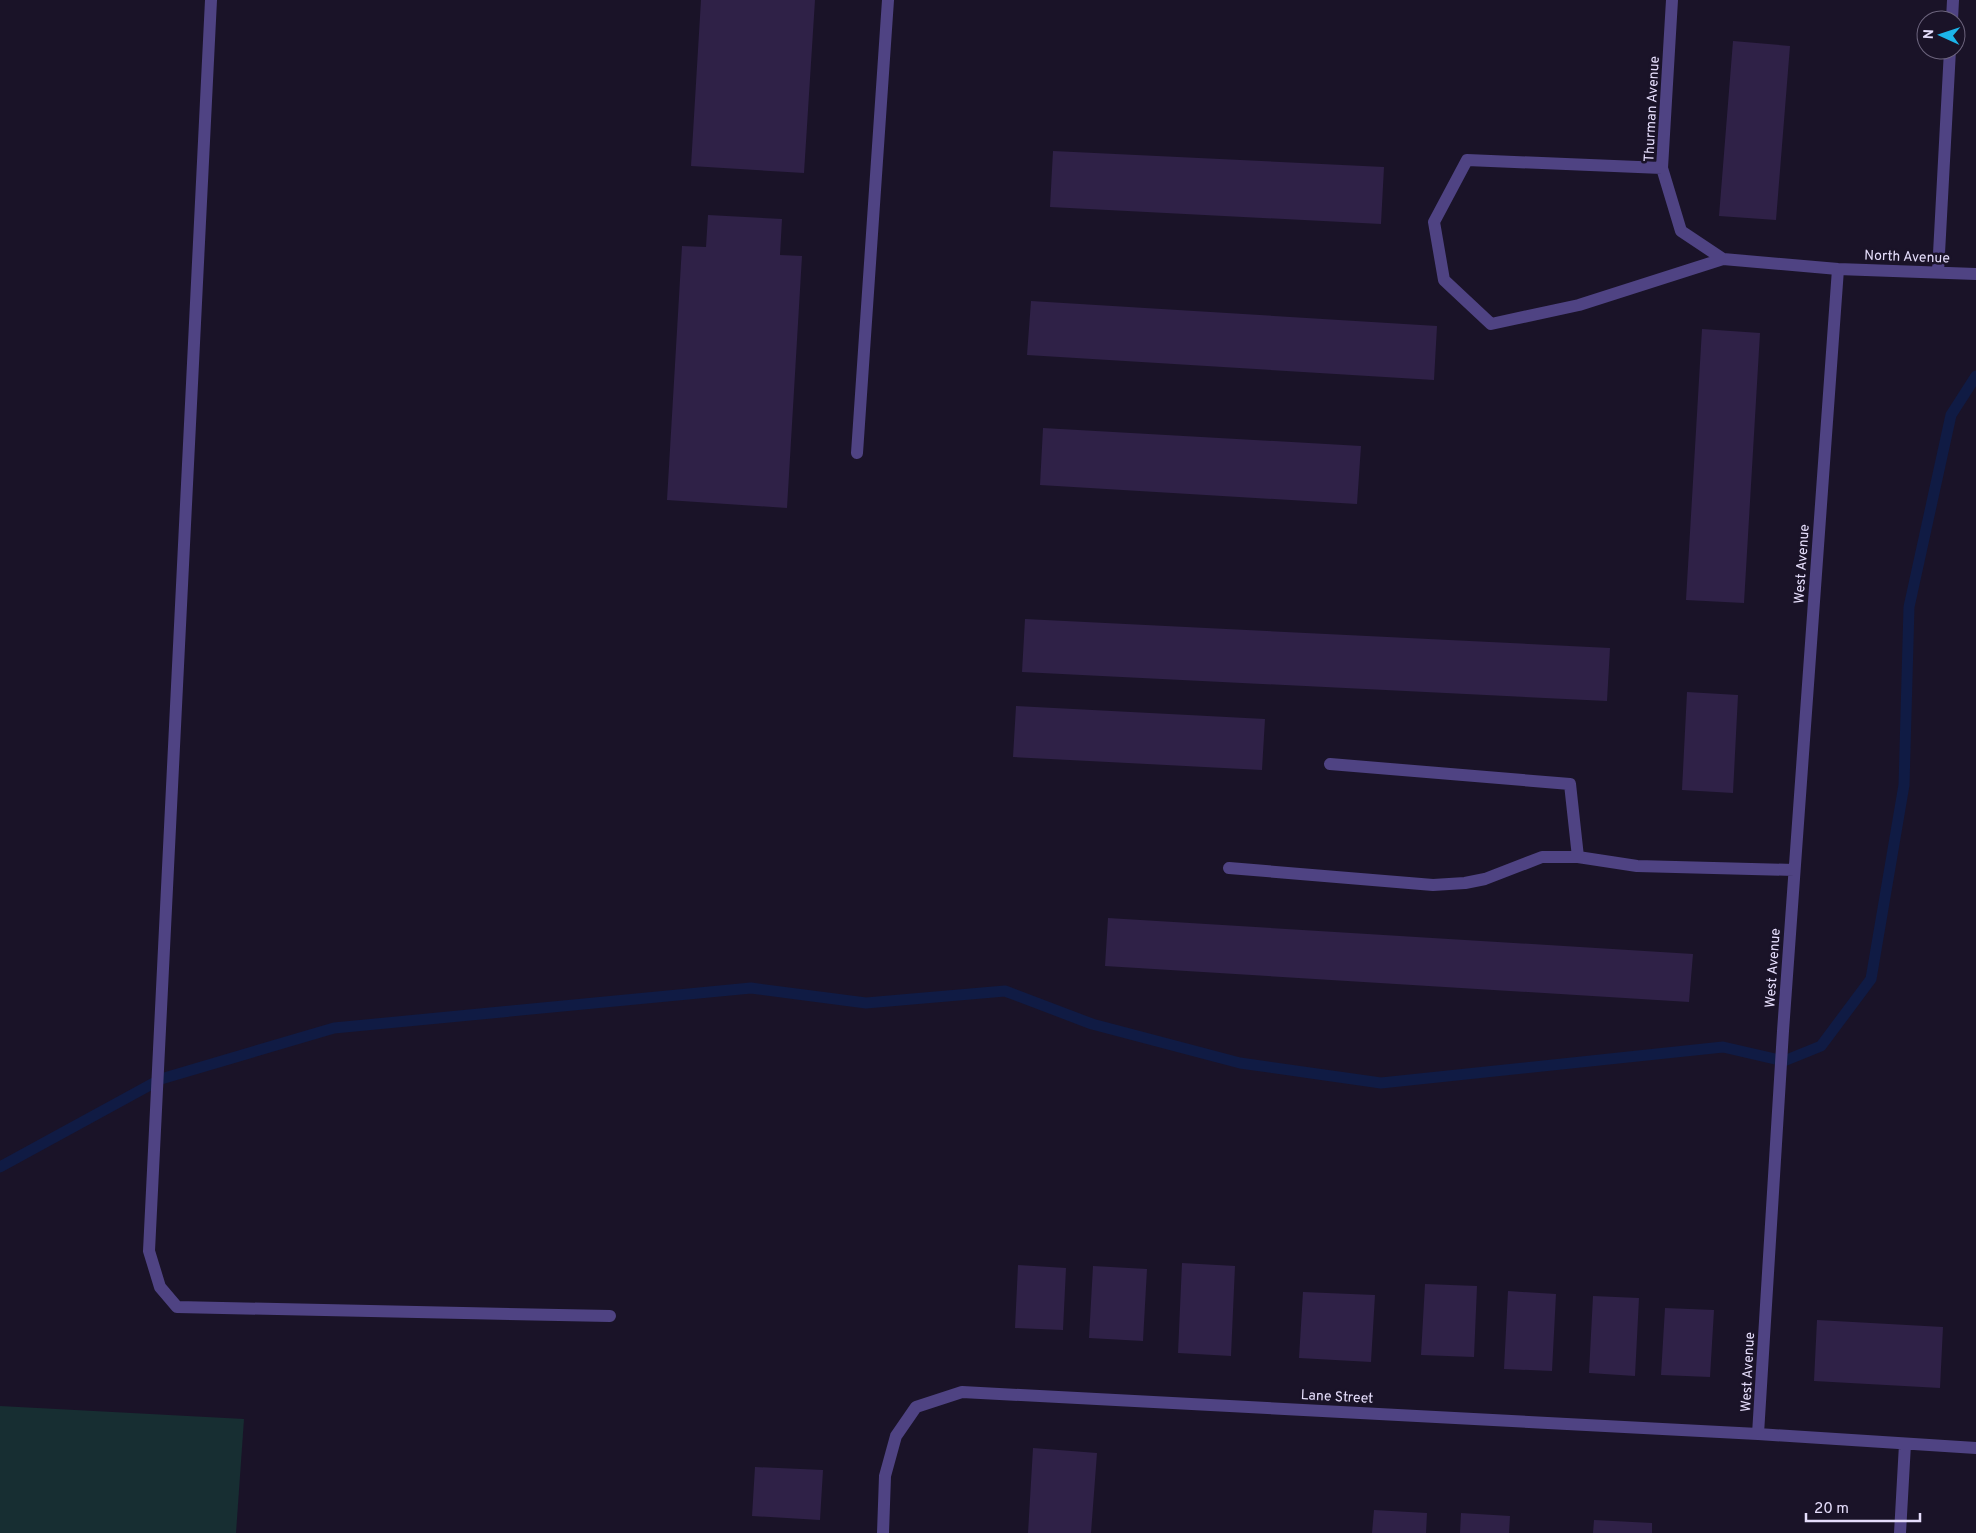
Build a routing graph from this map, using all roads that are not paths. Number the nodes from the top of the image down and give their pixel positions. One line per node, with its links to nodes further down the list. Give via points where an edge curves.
1 (211, 0): 15 (street, via 149,1251 160,1287 178,1307)
2 (888, 0): 10 (street)
3 (1672, 0): 5 (street, Thurman Avenue)
4 (1949, 60): 8 (street)
5 (1662, 168): 6 (street, Thurman Avenue, via 1681,231); 6 (street, via 1467,160 1434,222 1444,280 1491,324 1580,304)
6 (1723, 260): 7 (street)
7 (1838, 269): 8 (street, North Avenue); 14 (street, West Avenue)
8 (1938, 272): 9 (street, North Avenue)
9 (1976, 274)
10 (857, 454)
11 (1330, 764): 12 (street, via 1570,784)
12 (1578, 858): 13 (street, via 1542,857 1485,879 1433,885); 14 (street, via 1637,866)
13 (1229, 868)
14 (1794, 870): 16 (street, West Avenue)
15 (610, 1316)
16 (1758, 1434): 17 (street); 19 (street, Lane Street, via 962,1392 916,1407 896,1436 885,1476)
17 (1905, 1444): 18 (street); 20 (street)
18 (1976, 1448)
19 (883, 1533)
20 (1900, 1533)

